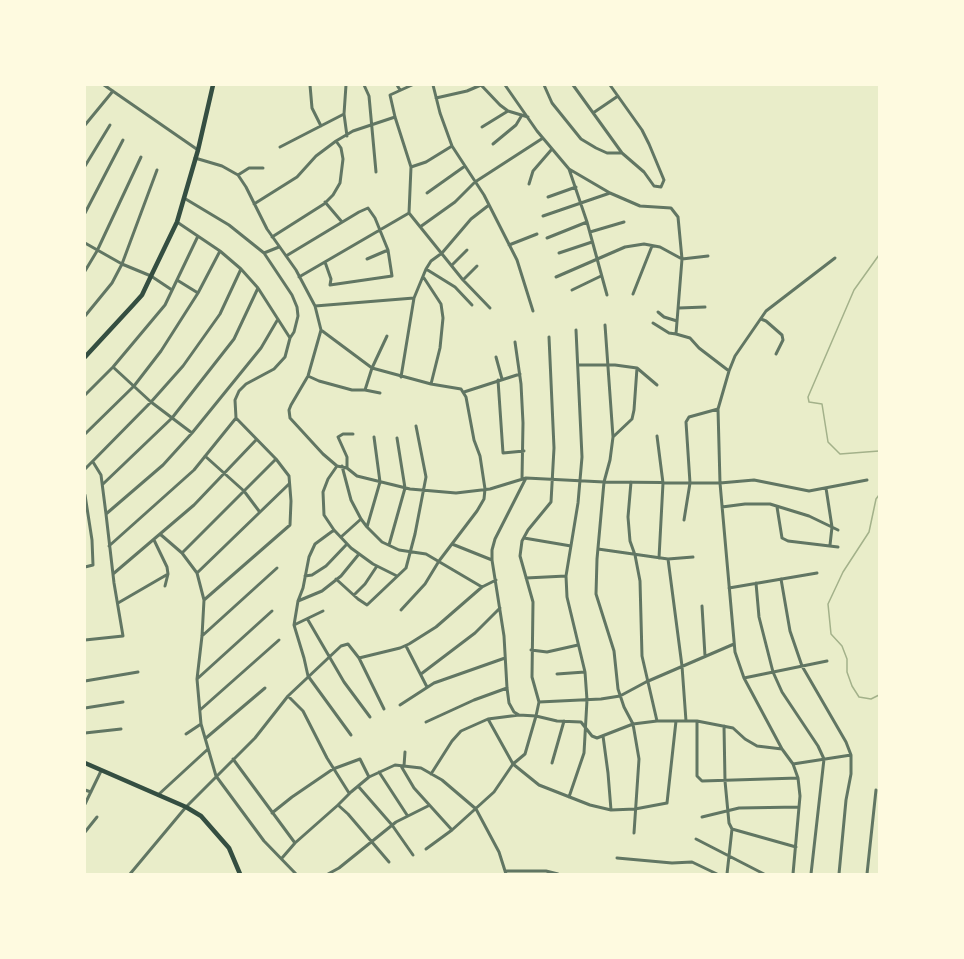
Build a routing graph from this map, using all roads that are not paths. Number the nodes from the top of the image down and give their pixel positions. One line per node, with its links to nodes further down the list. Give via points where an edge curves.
1 (104, 85): 15 (street)
2 (310, 85): 26 (street, via 312,108)
3 (346, 85): 20 (street)
4 (364, 85): 27 (street, via 369,96)
5 (397, 85): 14 (street)
6 (412, 85): 14 (street)
7 (433, 85): 17 (street)
8 (481, 85): 17 (street); 18 (street)
9 (505, 85): 23 (street)
10 (544, 85): 38 (street, via 552,103 581,139 607,153)
11 (573, 85): 19 (street)
12 (610, 85): 16 (street)
13 (212, 86): 37 (main road)
14 (400, 90): 22 (street, via 390,95)
15 (113, 91): 24 (street); 37 (street)
16 (618, 96): 19 (street); 38 (street, via 649,144 664,180 663,186 654,186 644,172)
17 (436, 98): 34 (street)
18 (508, 110): 21 (street); 28 (street)
19 (592, 113): 38 (street)
20 (344, 114): 26 (street); 29 (street)
21 (522, 115): 23 (street); 33 (street, via 516,125)
22 (395, 117): 27 (street); 44 (street)
23 (528, 117): 30 (street)
24 (85, 125)
25 (110, 125): 41 (street)
26 (321, 126): 35 (street)
27 (370, 127): 29 (street, via 353,131); 47 (street)
28 (482, 127)
29 (347, 136): 32 (street)
30 (543, 138): 36 (street); 49 (street)
31 (123, 140): 60 (street)
32 (336, 141): 56 (street, via 341,148 343,159 340,183); 57 (street, via 316,156 297,177)
33 (493, 144)
34 (452, 146): 42 (street); 44 (street)
35 (280, 147)
36 (552, 149): 45 (street); 50 (street, via 533,171)
37 (198, 150): 40 (main road)
38 (622, 154)
39 (141, 157): 81 (street)
40 (195, 158): 48 (street, via 222,166); 55 (main road)
41 (85, 166)
42 (465, 166): 49 (street); 52 (street)
43 (263, 168): 48 (street, via 249,168)
44 (411, 168): 61 (street)
45 (569, 169): 51 (street); 53 (street)
46 (157, 170): 93 (street)
47 (376, 172)
48 (238, 176): 57 (street)
49 (475, 182): 59 (street); 67 (street, via 455,202)
50 (529, 184)
51 (576, 187): 54 (street); 58 (street)
52 (427, 193)
53 (610, 193): 58 (street); 91 (street, via 640,206 671,208 678,217)
54 (548, 197)
55 (184, 198): 63 (main road); 83 (street, via 228,225)
56 (325, 202): 64 (street); 72 (street)
57 (254, 204): 72 (street)
58 (582, 204): 62 (street); 65 (street)
59 (489, 205): 76 (street); 84 (street, via 471,219)
60 (85, 213)
61 (409, 213): 67 (street); 68 (street)
62 (543, 216)
63 (177, 222): 71 (street); 99 (main road)
64 (342, 222): 68 (street, via 368,208); 86 (street)
65 (588, 222): 69 (street); 73 (street)
66 (624, 222): 69 (street)
67 (420, 227): 84 (street)
68 (380, 230): 79 (street); 92 (street)
69 (590, 232): 74 (street)
70 (537, 234): 76 (street)
71 (198, 236): 82 (street); 104 (street)
72 (272, 237): 78 (street)
73 (547, 238)
74 (592, 242): 85 (street); 90 (street)
75 (85, 243): 81 (street)
76 (509, 245): 118 (street, via 517,260)
77 (652, 246): 90 (street, via 644,244 626,247); 91 (street, via 660,247); 110 (street)
78 (279, 247): 83 (street); 86 (street)
79 (388, 250): 89 (street); 92 (street, via 392,276 330,285)
80 (467, 250): 94 (street)
81 (97, 251): 93 (street); 98 (street)
82 (220, 251): 96 (street); 109 (street)
83 (264, 253): 131 (street, via 297,307 298,316)
84 (442, 253): 94 (street); 97 (street, via 431,261)
85 (559, 253)
86 (286, 256): 101 (street)
87 (708, 256): 91 (street)
88 (835, 258): 121 (street, via 766,311)
89 (367, 259)
90 (597, 259): 100 (street); 102 (street)
91 (682, 259): 117 (street)
92 (325, 262): 101 (street)
93 (122, 264): 99 (street); 120 (street, via 112,283)
94 (452, 265): 105 (street)
95 (478, 266): 105 (street)
96 (242, 269): 106 (street); 154 (street, via 220,314 183,366)
97 (426, 269): 103 (street); 113 (street, via 455,287)
98 (85, 271)
99 (151, 276): 107 (street); 134 (main road, via 142,295)
100 (601, 276): 108 (street); 111 (street)
101 (299, 277): 114 (street)
102 (556, 277)
103 (424, 278): 112 (street); 147 (street, via 441,304 443,318 440,348)
104 (177, 280): 107 (street); 109 (street)
105 (463, 280): 116 (street)
106 (258, 288): 122 (street); 156 (street, via 234,338)
107 (172, 290): 138 (street, via 165,305)
108 (572, 290)
109 (198, 293): 149 (street, via 161,351)
110 (633, 294)
111 (607, 295)
112 (414, 298): 114 (street); 144 (street)
113 (472, 305)
114 (314, 306): 126 (street)
115 (705, 307): 117 (street)
116 (490, 308)
117 (679, 308): 123 (street)
118 (533, 311)
119 (658, 312): 123 (street, via 664,317)
120 (85, 316)
121 (760, 319): 133 (street, via 782,335 783,340); 141 (street)
122 (278, 320): 131 (street); 159 (street, via 261,348)
123 (677, 320): 128 (street)
124 (653, 323): 128 (street, via 669,333)
125 (605, 325): 137 (street)
126 (321, 330): 139 (street); 143 (street)
127 (576, 330): 136 (street)
128 (676, 334): 141 (street, via 690,338)
129 (387, 336): 139 (street)
130 (549, 337): 177 (street)
131 (290, 338): 157 (street, via 286,357 274,369 246,384 239,391 235,400)
132 (515, 342): 142 (street)
133 (776, 354)
134 (85, 357)
135 (496, 357): 145 (street)
136 (578, 365): 137 (street); 178 (street, via 582,438)
137 (608, 366): 140 (street); 164 (street)
138 (113, 367): 149 (street); 153 (street)
139 (372, 368): 144 (street); 150 (street)
140 (637, 368): 148 (street); 164 (street, via 632,419)
141 (729, 371): 155 (street)
142 (520, 374): 145 (street); 167 (street)
143 (308, 376): 150 (street, via 352,390); 171 (street, via 291,405 290,418)
144 (400, 377): 147 (street)
145 (502, 379): 146 (street)
146 (498, 380): 151 (street); 167 (street, via 503,453)
147 (431, 384): 151 (street, via 461,389)
148 (658, 385)
149 (134, 386): 154 (street); 160 (street)
150 (365, 390): 152 (street)
151 (464, 392): 190 (street, via 480,456)
152 (380, 393)
153 (85, 395)
154 (151, 402): 156 (street); 170 (street)
155 (718, 409): 185 (street, via 689,417 686,422); 186 (street)
156 (172, 418): 159 (street); 187 (street)
157 (236, 418): 166 (street); 168 (street)
158 (416, 426): 191 (street, via 426,477)
159 (192, 433): 197 (street, via 163,465)
160 (85, 434)
161 (354, 434): 173 (street, via 343,434 338,437 347,456)
162 (657, 436): 184 (street)
163 (374, 437): 180 (street)
164 (613, 437): 181 (street)
165 (398, 438): 188 (street)
166 (256, 440): 169 (street); 175 (street)
167 (524, 451): 176 (street)
168 (205, 456): 175 (street); 212 (street, via 194,470)
169 (276, 459): 183 (street, via 289,476); 192 (street)
170 (93, 462): 174 (street); 187 (street)
171 (336, 466): 172 (street); 202 (street, via 323,492 324,515)
172 (342, 466): 173 (street); 198 (street, via 351,500)
173 (347, 468): 180 (street, via 357,476)
174 (85, 469)
175 (225, 474): 192 (street); 204 (street)
176 (524, 479): 177 (street); 190 (street); 223 (street, via 496,539)
177 (554, 480): 178 (street); 206 (street, via 551,502)
178 (579, 480): 181 (street); 213 (street)
179 (867, 480): 189 (street)
180 (380, 482): 188 (street); 200 (street)
181 (604, 482): 182 (street); 215 (street)
182 (631, 482): 184 (street); 219 (street, via 628,517 630,541)
183 (289, 483): 196 (street); 244 (street, via 290,525)
184 (663, 483): 185 (street); 221 (street)
185 (690, 483): 186 (street); 199 (street)
186 (720, 483): 189 (street, via 754,480 809,491); 195 (street)
187 (103, 484): 197 (street)
188 (405, 488): 191 (street); 210 (street)
189 (826, 488): 201 (street)
190 (485, 489): 191 (street, via 456,493); 209 (street, via 484,499 477,511)
191 (424, 490): 216 (street)
192 (244, 491): 196 (street); 217 (street)
193 (85, 495): 226 (street, via 93,565)
194 (777, 506): 195 (street, via 745,504); 201 (street); 211 (street, via 782,538)
195 (722, 507): 242 (street)
196 (259, 511): 228 (street)
197 (106, 514): 212 (street)
198 (361, 519): 200 (street); 205 (street)
199 (684, 520)
200 (367, 527): 210 (street, via 382,542)
201 (832, 527): 203 (street); 211 (street)
202 (334, 530): 205 (street); 232 (street, via 315,544)
203 (838, 530)
204 (160, 534): 207 (street); 217 (street)
205 (341, 537): 208 (street)
206 (524, 538): 213 (street); 235 (street, via 520,556)
207 (154, 540): 230 (street); 231 (street)
208 (347, 544): 218 (street); 232 (street, via 326,566 312,575)
209 (452, 544): 223 (street); 224 (street)
210 (389, 545): 216 (street, via 399,550)
211 (830, 545): 214 (street)
212 (110, 546): 230 (street)
213 (571, 546): 234 (street)
214 (838, 547)
215 (598, 549): 219 (street); 282 (street, via 596,594 614,651)
216 (411, 551): 224 (street, via 426,554); 233 (street, via 406,568)
217 (182, 553): 228 (street)
218 (359, 554): 225 (street); 236 (street)
219 (635, 554): 221 (street); 277 (street, via 640,581 642,656)
220 (693, 557): 222 (street)
221 (659, 558): 222 (street)
222 (668, 559): 266 (street)
223 (492, 560): 238 (street)
224 (439, 561): 241 (street); 249 (street, via 426,584)
225 (377, 566): 233 (street); 243 (street)
226 (85, 567)
227 (276, 568): 254 (street)
228 (197, 573): 244 (street)
229 (817, 573): 237 (street)
230 (113, 574): 246 (street)
231 (168, 574): 240 (street); 246 (street)
232 (305, 576): 245 (street)
233 (397, 576): 243 (street, via 367,605)
234 (566, 576): 235 (street); 258 (street, via 567,598)
235 (526, 578): 260 (street, via 533,602 534,634)
236 (336, 579): 243 (street); 245 (street, via 322,591)
237 (781, 579): 239 (street); 267 (street, via 790,631)
238 (496, 580): 241 (street); 248 (street)
239 (756, 584): 242 (street); 270 (street, via 759,617)
240 (165, 586)
241 (482, 587): 259 (street, via 436,627)
242 (729, 588): 257 (street)
243 (354, 595)
244 (204, 600): 254 (street)
245 (298, 600): 253 (street)
246 (118, 603): 255 (street, via 123,636)
247 (702, 606): 262 (street)
248 (500, 608): 264 (street); 271 (street, via 475,632)
249 (401, 610)
250 (272, 611): 275 (street)
251 (323, 611): 252 (street)
252 (308, 620): 253 (street); 261 (street)
253 (294, 624): 273 (street)
254 (202, 636): 275 (street)
255 (85, 640)
256 (279, 640): 289 (street)
257 (734, 644): 262 (street); 274 (street)
258 (578, 645): 260 (street, via 547,652); 269 (street)
259 (406, 646): 263 (street); 271 (street)
260 (531, 650): 285 (street, via 532,677)
261 (328, 656): 263 (street, via 340,646 348,644); 273 (street); 292 (street)
262 (705, 656): 266 (street)
263 (360, 658): 288 (street)
264 (505, 658): 278 (street); 280 (street)
265 (827, 661): 267 (street)
266 (682, 666): 277 (street); 297 (street)
267 (802, 666): 270 (street); 313 (street)
268 (138, 672): 276 (street)
269 (585, 672): 272 (street); 283 (street)
270 (773, 672): 274 (street); 315 (street, via 782,692)
271 (421, 674): 278 (street)
272 (557, 674)
273 (308, 676): 281 (street); 307 (street)
274 (744, 678): 311 (street)
275 (197, 679): 289 (street)
276 (85, 681)
277 (649, 681): 282 (street); 295 (street)
278 (427, 687): 286 (street)
279 (265, 688): 309 (street)
280 (507, 688): 290 (street, via 509,703 514,712); 299 (street)
281 (288, 696): 314 (street, via 255,738); 321 (street, via 303,711)
282 (620, 696): 283 (street); 301 (street)
283 (587, 700): 285 (street); 302 (street)
284 (123, 702): 287 (street)
285 (539, 702): 291 (street)
286 (400, 704)
287 (85, 708)
288 (384, 709)
289 (200, 710): 300 (street)
290 (519, 714): 291 (street); 293 (street)
291 (536, 716): 294 (street); 318 (street, via 525,754)
292 (370, 717)
293 (488, 719): 318 (street); 324 (street, via 461,731)
294 (564, 721): 302 (street, via 581,722); 317 (street)
295 (657, 721): 296 (street); 301 (street)
296 (676, 721): 297 (street); 342 (street, via 667,803)
297 (686, 721): 298 (street)
298 (697, 721): 303 (street); 328 (street, via 697,776 706,782)
299 (426, 722)
300 (201, 724): 306 (street); 309 (street)
301 (633, 724): 308 (street); 342 (street, via 639,759)
302 (586, 726): 308 (street, via 592,736); 335 (street, via 584,753)
303 (724, 726): 311 (street, via 733,728 757,746); 328 (street)
304 (121, 729): 305 (street)
305 (85, 733)
306 (186, 734)
307 (351, 735)
308 (603, 736): 343 (street)
309 (206, 738): 310 (street)
310 (208, 749): 325 (street); 334 (street)
311 (782, 749): 319 (street)
312 (405, 752): 320 (street)
313 (851, 755): 315 (street); 376 (street, via 852,774 846,800)
314 (233, 759): 325 (street); 345 (street)
315 (824, 759): 319 (street); 375 (street)
316 (85, 763): 322 (main road)
317 (552, 763)
318 (513, 764): 335 (street, via 539,785); 341 (street, via 494,792)
319 (793, 764): 327 (street)
320 (403, 766): 323 (street, via 395,765); 324 (street, via 421,768); 338 (street, via 414,788)
321 (333, 768): 326 (street, via 360,759); 333 (street); 345 (street)
322 (101, 771): 332 (street); 334 (main road)
323 (379, 772): 326 (street); 346 (street)
324 (431, 774): 341 (street, via 442,780)
325 (216, 776): 339 (street); 361 (street, via 264,841)
326 (369, 776): 329 (street)
327 (798, 778): 328 (street); 340 (street)
328 (725, 781): 344 (street)
329 (358, 786): 333 (street); 349 (street)
330 (85, 790): 332 (street)
331 (876, 790): 377 (street)
332 (91, 792): 336 (street)
333 (349, 793): 337 (street)
334 (158, 795): 339 (main road)
335 (569, 797): 343 (street)
336 (85, 804)
337 (338, 805): 355 (street); 356 (street)
338 (428, 806): 346 (street); 351 (street)
339 (186, 807): 366 (street); 367 (main road, via 201,816 217,833 229,848)
340 (799, 807): 344 (street); 357 (street)
341 (476, 809): 351 (street); 364 (street, via 499,852)
342 (635, 809): 343 (street); 353 (street)
343 (611, 810)
344 (728, 810): 348 (street); 350 (street)
345 (272, 813): 355 (street)
346 (407, 816): 349 (street)
347 (97, 817): 352 (street)
348 (702, 817)
349 (392, 825): 356 (street); 359 (street)
350 (732, 829): 357 (street); 360 (street)
351 (452, 830): 358 (street)
352 (85, 832)
353 (634, 833)
354 (696, 839): 360 (street)
355 (295, 843): 361 (street)
356 (372, 843): 363 (street); 369 (street)
357 (796, 847): 374 (street)
358 (426, 849)
359 (413, 855)
360 (729, 855): 372 (street); 373 (street)
361 (282, 858): 368 (street)
362 (617, 858): 371 (street, via 672,863 692,862)
363 (389, 862)
364 (506, 872): 365 (street)
365 (546, 872): 370 (street)
366 (130, 874)
367 (240, 874)
368 (296, 874)
369 (328, 874)
370 (558, 874)
371 (717, 874)
372 (727, 874)
373 (764, 874)
374 (793, 874)
375 (811, 874)
376 (839, 874)
377 (867, 874)

